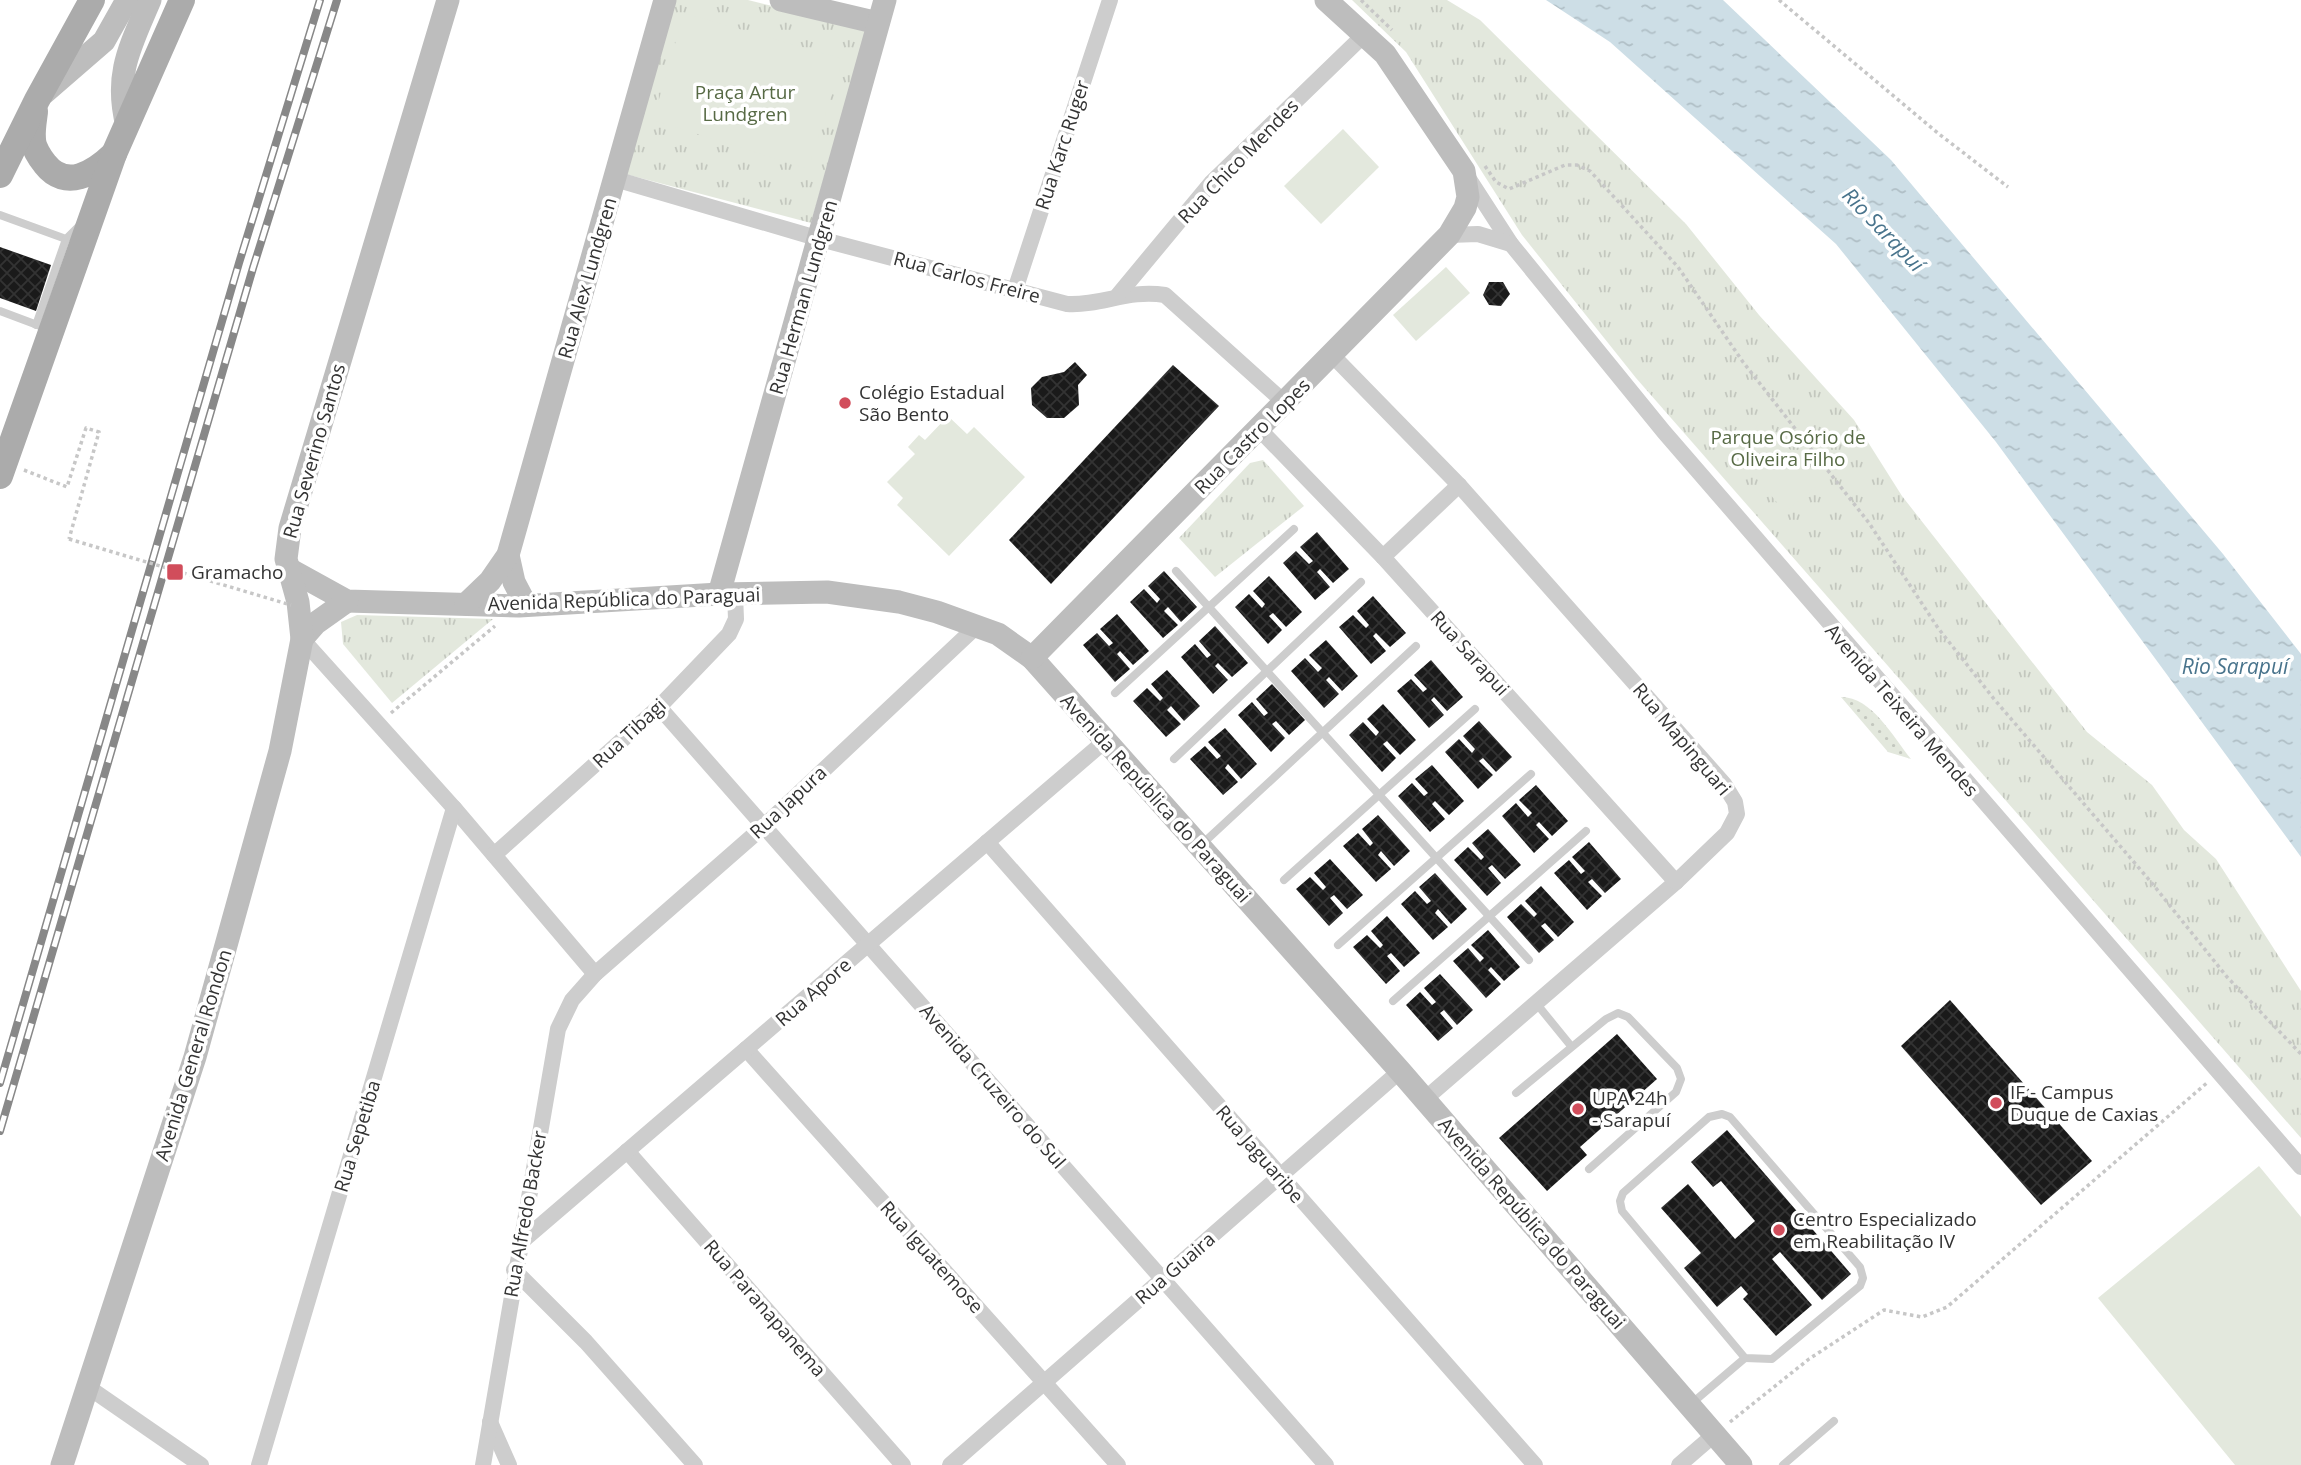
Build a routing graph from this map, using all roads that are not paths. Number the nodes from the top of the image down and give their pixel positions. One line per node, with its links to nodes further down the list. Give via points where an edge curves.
1 (92, 0): 13 (main road)
2 (127, 0): 13 (main road, via 104,41)
3 (150, 0): 14 (main road, via 121,75 120,99)
4 (182, 0): 14 (main road)
5 (448, 0): 37 (main road, Rua Severino Santos, via 290,527)
6 (666, 0): 18 (main road, Rua Alex Lundgren)
7 (781, 0): 11 (main road)
8 (885, 0): 11 (main road, Rua Herman Lundgren)
9 (1110, 0): 25 (street, Rua Karc Ruger)
10 (1326, 0): 12 (main road)
11 (878, 23): 23 (main road, Rua Herman Lundgren)
12 (1365, 34): 16 (main road); 26 (street, Rua Chico Mendes, via 1211,183)
13 (37, 100): 15 (main road, via 32,140 52,171 61,177 82,176); 17 (main road)
14 (127, 126): 15 (main road)
15 (114, 154): 19 (main road)
16 (1474, 167): 21 (main road, Rua Castro Lopes, via 1465,208); 24 (street, Avenida Teixeira Mendes)
17 (0, 175)
18 (615, 179): 23 (street, Rua Carlos Freire); 35 (main road, Rua Alex Lundgren)
19 (95, 210): 22 (lane); 28 (main road)
20 (0, 215): 22 (lane)
21 (1450, 235): 24 (street, via 1478,234); 29 (main road, Rua Castro Lopes)
22 (66, 239): 28 (lane)
23 (820, 239): 25 (street, Rua Carlos Freire); 40 (main road, Rua Herman Lundgren)
24 (1511, 244): 80 (street, Avenida Teixeira Mendes, via 1680,452)
25 (1015, 290): 26 (street, Rua Carlos Freire, via 1086,305)
26 (1118, 295): 30 (street, Rua Carlos Freire, via 1165,295)
27 (0, 311): 28 (lane)
28 (44, 328): 32 (main road)
29 (1333, 356): 30 (main road, Rua Castro Lopes); 33 (street, Rua Mapinguari)
30 (1285, 403): 31 (main road, Rua Castro Lopes)
31 (1259, 429): 36 (street, Rua Sarapui); 48 (main road, Rua Castro Lopes)
32 (3, 470)
33 (1459, 485): 36 (street); 66 (street, Rua Mapinguari, via 1724,784 1735,802 1733,825)
34 (1294, 529): 44 (lane)
35 (508, 555): 42 (main road, Rua Alex Lundgren); 43 (main road)
36 (1384, 557): 66 (street, Rua Sarapui)
37 (289, 569): 41 (main road, Avenida República do Paraguai); 46 (main road, Rua Severino Santos)
38 (1176, 571): 44 (lane)
39 (1362, 582): 49 (lane)
40 (727, 594): 43 (main road, Avenida República do Paraguai); 45 (main road, Avenida República do Paraguai, via 827,592 899,602); 51 (street, Rua Tibagi, via 734,627)
41 (347, 601): 42 (main road, Avenida República do Paraguai); 46 (main road)
42 (466, 604): 43 (main road, Avenida República do Paraguai)
43 (523, 605)
44 (1210, 608): 49 (lane); 50 (lane)
45 (978, 625): 48 (main road, Avenida República do Paraguai); 59 (street, Rua Japura)
46 (302, 639): 58 (street); 88 (main road, Avenida General Rondon, via 280,751 198,1044)
47 (1416, 646): 53 (lane)
48 (1032, 658): 54 (main road, Avenida República do Paraguai)
49 (1267, 671): 53 (lane); 55 (lane)
50 (1115, 693)
51 (659, 707): 59 (street, Avenida Cruzeiro do Sul); 63 (street, Rua Tibagi)
52 (1475, 709): 57 (lane)
53 (1323, 733): 57 (lane); 62 (lane)
54 (1105, 741): 61 (street, Rua Apore); 62 (main road, Avenida República do Paraguai)
55 (1174, 759)
56 (1531, 774): 64 (lane)
57 (1379, 795): 64 (lane); 65 (lane)
58 (454, 807): 63 (street); 95 (street, Rua Sepetiba)
59 (764, 826): 68 (street, Avenida Cruzeiro do Sul); 71 (street, Rua Japura)
60 (1586, 831): 67 (lane)
61 (987, 842): 68 (street, Rua Apore); 82 (street, Rua Jaguaribe)
62 (1199, 846): 76 (main road, Avenida República do Paraguai)
63 (494, 855): 71 (street)
64 (1436, 858): 67 (lane); 69 (lane)
65 (1284, 880)
66 (1676, 882): 73 (street, Rua Mapinguari)
67 (1489, 916): 70 (lane); 72 (lane)
68 (868, 944): 75 (street, Rua Apore); 85 (street, Avenida Cruzeiro do Sul)
69 (1338, 945)
70 (1529, 960)
71 (595, 974): 83 (street, Rua Alfredo Backer, via 572,1000 558,1029)
72 (1393, 1001)
73 (1536, 1003): 74 (lane); 78 (street, Rua Mapinguari)
74 (1571, 1046): 77 (lane); 81 (lane, via 1618,1013 1628,1017 1669,1059 1681,1080 1676,1092)
75 (746, 1049): 79 (street, Rua Apore); 87 (street, Rua Iguatemose)
76 (1400, 1071): 78 (main road, Avenida República do Paraguai); 82 (street, Rua Guaira)
77 (1516, 1093)
78 (1425, 1099): 89 (main road, Avenida República do Paraguai)
79 (627, 1151): 83 (street, Rua Apore); 99 (street, Rua Paranapanema)
80 (2301, 1167)
81 (1589, 1169)
82 (1280, 1176): 85 (street, Rua Guaira); 103 (street, Rua Jaguaribe)
83 (520, 1242): 84 (street, Rua Alfredo Backer)
84 (514, 1270): 91 (street, Rua Alfredo Backer); 98 (street, via 586,1342)
85 (1163, 1279): 87 (street, Rua Guaira); 102 (street, Avenida Cruzeiro do Sul)
86 (1745, 1358): 86 (lane, via 1772,1359 1784,1352 1860,1286 1863,1278 1860,1268 1730,1117 1722,1114 1709,1117 1623,1193 1620,1201 1622,1210); 89 (lane)
87 (1044, 1382): 100 (street, Rua Guaira); 101 (street, Rua Iguatemose)
88 (88, 1387): 93 (main road, Avenida General Rondon); 94 (street)
89 (1690, 1405): 92 (main road, Avenida República do Paraguai)
90 (1834, 1421): 106 (lane)
91 (490, 1422): 96 (street, Rua Alfredo Backer); 97 (street)
92 (1715, 1434): 104 (street); 105 (main road, Avenida República do Paraguai)
93 (62, 1465)
94 (201, 1465)
95 (259, 1465)
96 (483, 1465)
97 (509, 1465)
98 (695, 1465)
99 (903, 1465)
100 (950, 1465)
101 (1118, 1465)
102 (1326, 1465)
103 (1535, 1465)
104 (1679, 1465)
105 (1741, 1465)
106 (1783, 1465)

